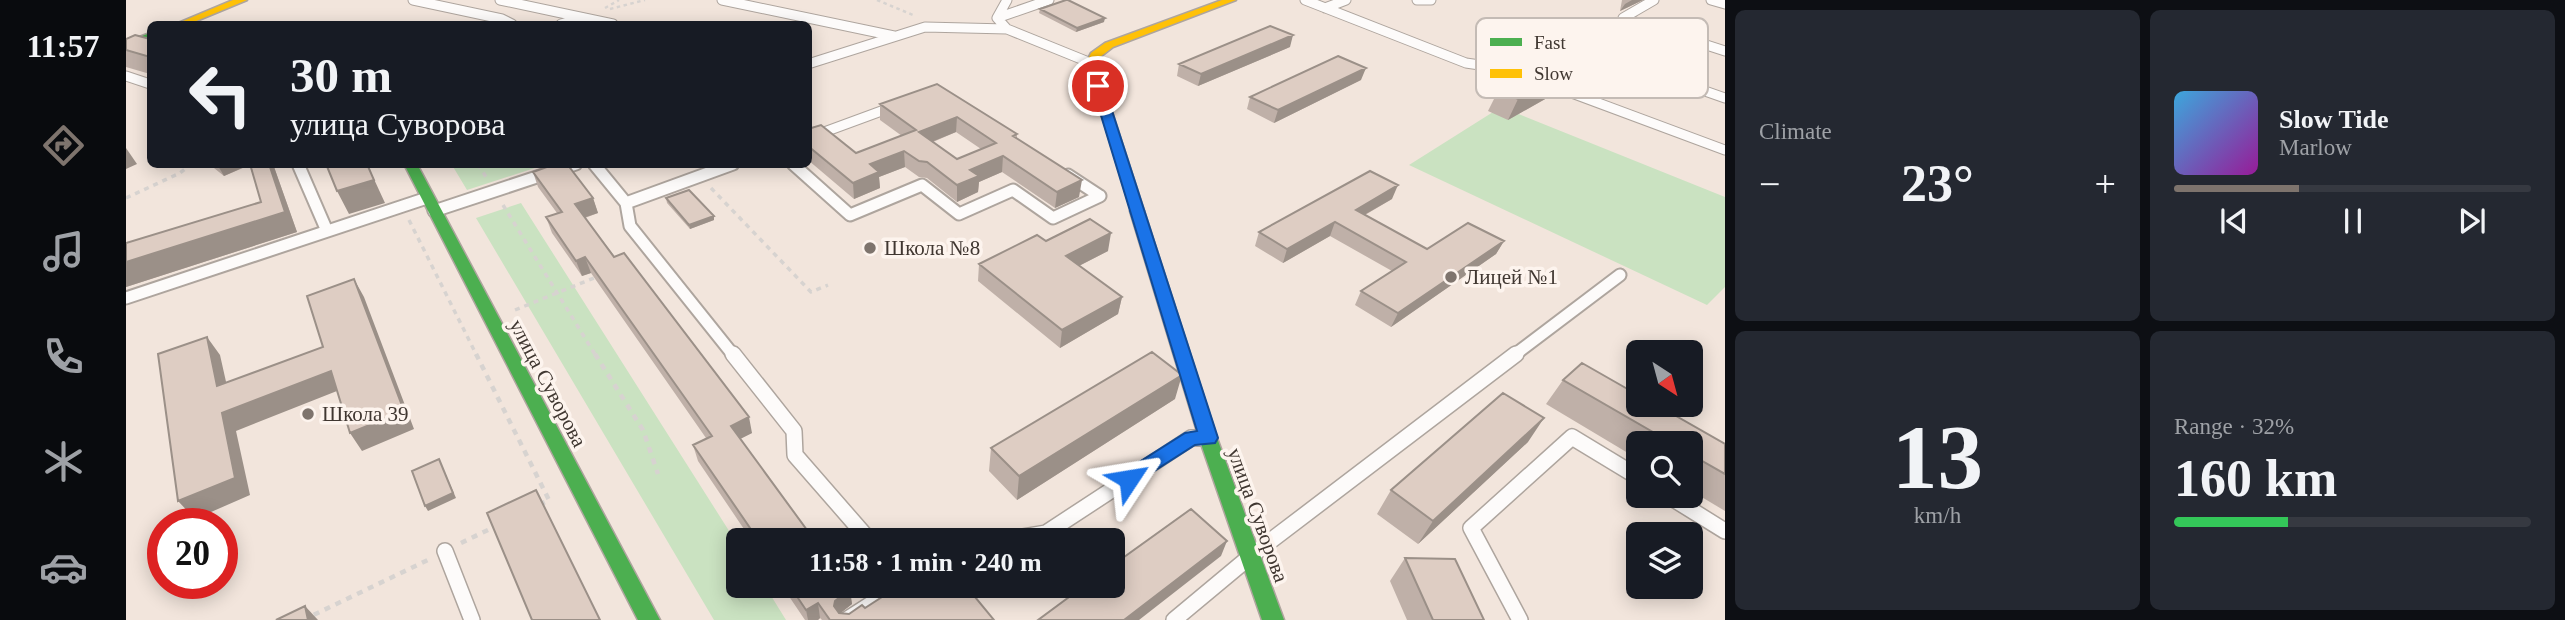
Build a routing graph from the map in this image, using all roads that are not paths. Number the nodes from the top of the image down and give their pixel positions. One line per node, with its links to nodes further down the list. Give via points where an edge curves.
1 (242, 0): 19 (street)
2 (413, 0): 20 (lane)
3 (500, 0): 16 (lane)
4 (722, 0): 24 (lane)
5 (1007, 0): 17 (lane)
6 (1049, 0): 17 (lane)
7 (1231, 0): 27 (street, via 1109,45)
8 (1305, 0): 15 (lane)
9 (1346, 0): 15 (lane)
10 (1417, 0): 11 (lane)
11 (1431, 0)
12 (1654, 0): 18 (lane)
13 (1711, 0): 14 (lane)
14 (1725, 4)
15 (1325, 8): 29 (lane)
16 (585, 18): 21 (lane); 22 (lane)
17 (998, 18): 23 (lane)
18 (1623, 18)
19 (189, 21)
20 (506, 21)
21 (573, 21)
22 (599, 21)
23 (1007, 29): 24 (lane, via 925,27); 27 (lane)
24 (894, 36): 28 (lane)
25 (1708, 46): 26 (lane)
26 (1725, 51)
27 (1091, 62): 50 (street, улица Суворова)
28 (812, 63)
29 (1476, 65)
30 (126, 76): 31 (lane)
31 (147, 83)
32 (1708, 92): 34 (lane)
33 (1585, 98): 37 (lane)
34 (1725, 98)
35 (900, 105): 36 (lane)
36 (812, 137)
37 (1725, 150)
38 (1054, 166): 44 (lane, via 1100,196 1053,219 1013,190 959,214 922,185 850,215)
39 (300, 168): 47 (lane)
40 (412, 168): 46 (street, улица Суворова)
41 (564, 168): 46 (lane, via 495,191)
42 (597, 168): 45 (lane)
43 (723, 168): 45 (lane)
44 (797, 168)
45 (626, 203): 53 (lane, via 630,226 793,431 794,455)
46 (431, 204): 47 (lane); 60 (street, улица Суворова)
47 (327, 231): 49 (lane)
48 (1620, 275): 57 (lane)
49 (126, 298)
50 (1208, 438): 54 (lane, via 1191,438); 57 (street, улица Суворова)
51 (1626, 470): 64 (lane, via 1572,437 1471,528)
52 (1688, 508): 55 (lane)
53 (859, 528)
54 (1054, 528)
55 (1725, 531)
56 (445, 551): 59 (lane)
57 (1252, 555): 62 (lane); 63 (street, улица Суворова)
58 (880, 598): 61 (lane)
59 (472, 620)
60 (649, 620)
61 (846, 620)
62 (1174, 620)
63 (1273, 620)
64 (1520, 620)

